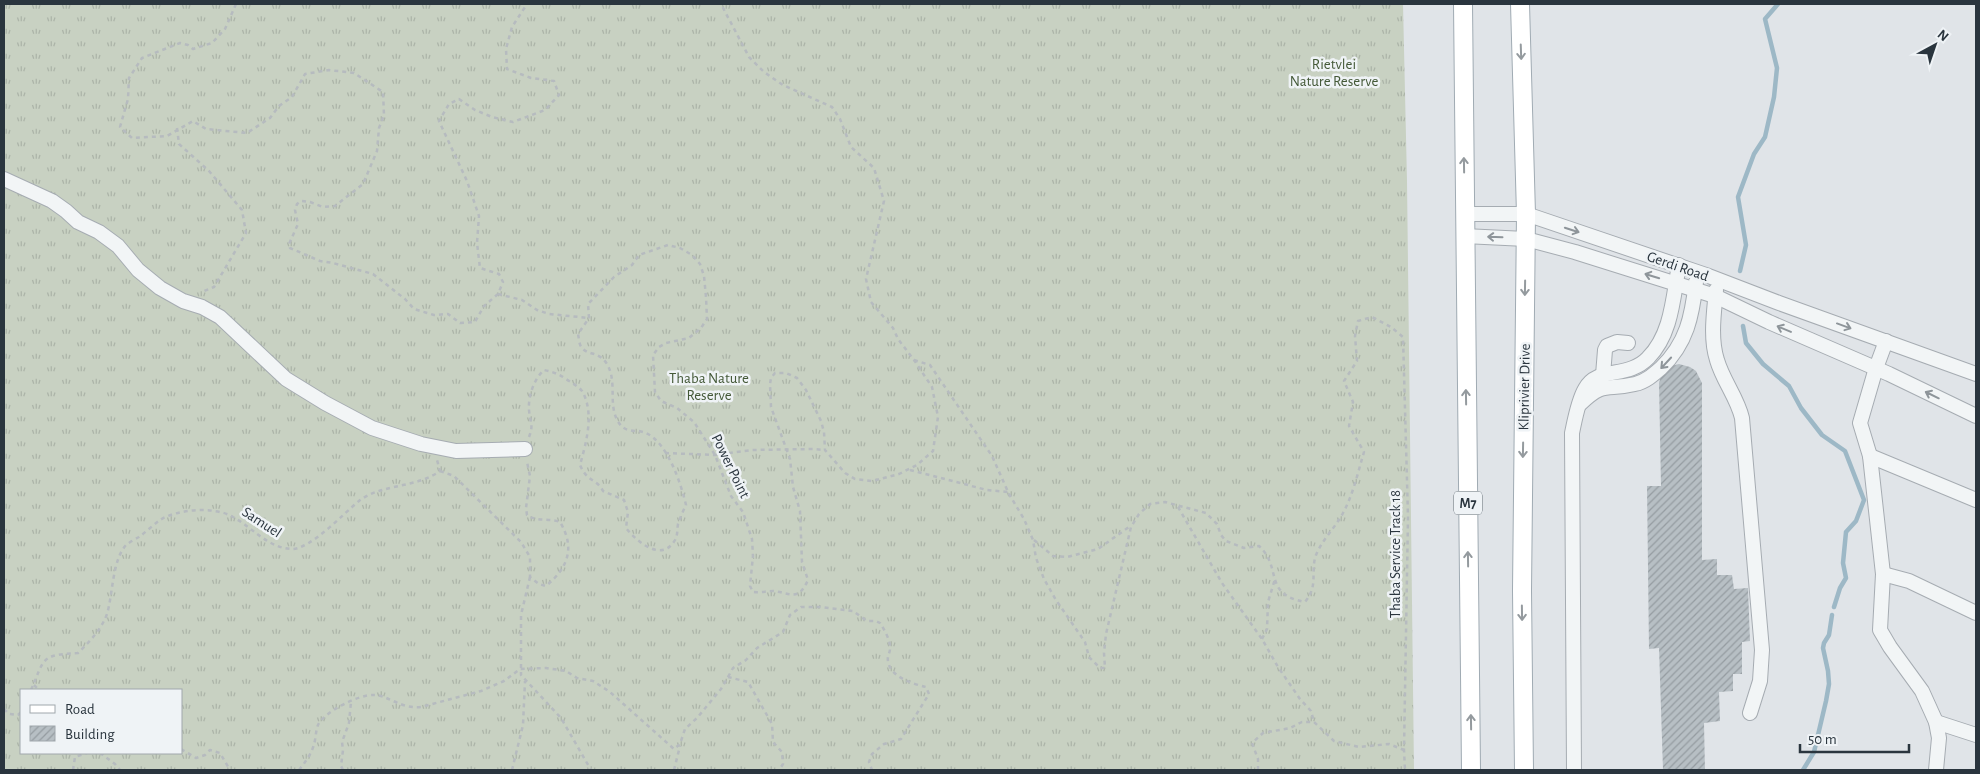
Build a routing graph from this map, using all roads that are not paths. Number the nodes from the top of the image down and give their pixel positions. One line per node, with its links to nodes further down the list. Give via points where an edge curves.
1 (1463, 4): 4 (main road, M7, one-way to 1)
2 (1520, 4): 5 (main road, Kliprivier Drive, one-way to 5)
3 (4, 179): 21 (street, via 52,201 78,222 104,235 160,288 220,317 286,379 372,428 456,451)
4 (1465, 214): 5 (street, Gerdi Road); 6 (main road, M7)
5 (1526, 214): 7 (main road, Kliprivier Drive); 8 (street, Gerdi Road, one-way to 8)
6 (1464, 236): 7 (street, Gerdi Road, one-way to 6); 29 (main road, M7, one-way to 6)
7 (1526, 239): 11 (street, Gerdi Road, one-way to 7); 30 (main road, Kliprivier Drive, one-way to 30, via 1522,591)
8 (1679, 265): 9 (street, Gerdi Road); 11 (street)
9 (1698, 272): 10 (street, Gerdi Road); 12 (street)
10 (1717, 279): 13 (street); 14 (street, Gerdi Road, one-way to 14)
11 (1676, 283): 12 (street, Gerdi Road); 18 (street, via 1666,332 1659,345 1635,369)
12 (1695, 289): 13 (street, Gerdi Road); 19 (street, one-way to 19, via 1687,333 1666,362 1652,376 1637,384 1598,389)
13 (1715, 296): 16 (street, Gerdi Road, one-way to 13); 26 (street, via 1713,346 1742,418 1762,641 1760,682)
14 (1886, 341): 16 (street); 17 (street, Gerdi Road)
15 (1628, 343): 18 (street, via 1617,342 1607,346)
16 (1876, 368): 20 (street, Gerdi Road, one-way to 16); 22 (street, via 1860,423)
17 (1976, 374)
18 (1603, 375): 19 (street, via 1588,383)
19 (1579, 405): 31 (street, via 1572,433)
20 (1976, 416)
21 (525, 449)
22 (1870, 456): 23 (street); 24 (street)
23 (1976, 500)
24 (1883, 574): 25 (street, via 1909,581); 27 (street, via 1880,630 1922,691)
25 (1976, 612)
26 (1750, 713)
27 (1936, 722): 28 (street); 32 (street, via 1939,738)
28 (1976, 735)
29 (1471, 770)
30 (1524, 770)
31 (1574, 770)
32 (1936, 770)

